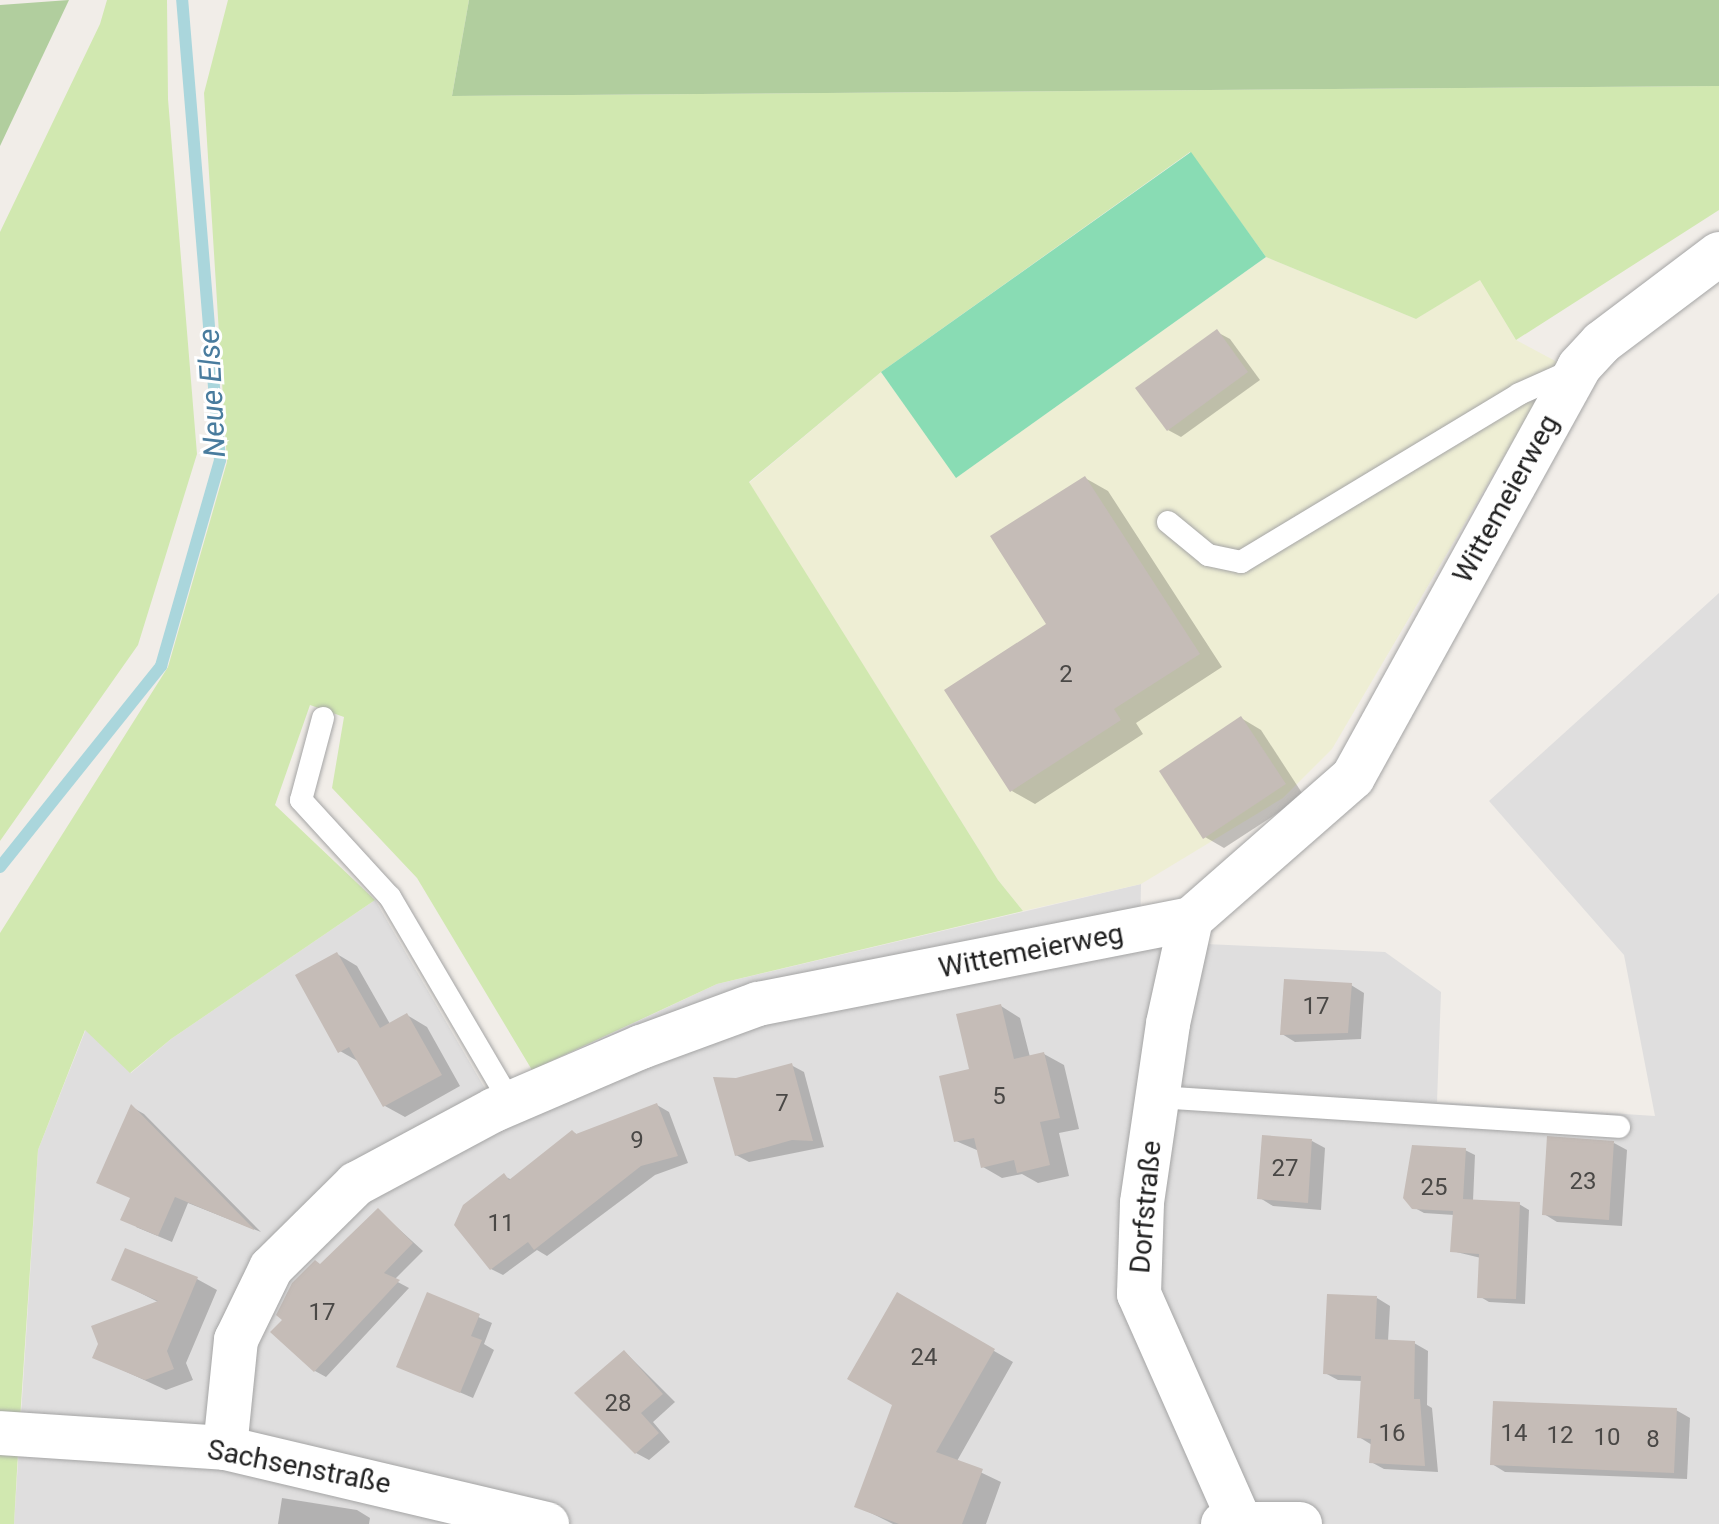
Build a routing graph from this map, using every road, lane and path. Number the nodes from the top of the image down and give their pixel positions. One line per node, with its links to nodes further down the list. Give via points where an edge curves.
1 (1719, 254): 2 (street, Wittemeierweg, via 1601,343)
2 (1579, 367): 3 (lane, via 1519,394 1241,562 1208,555); 5 (street, Wittemeierweg, via 1353,777)
3 (1168, 522)
4 (323, 718): 7 (lane, via 301,800 390,897)
5 (1191, 919): 6 (street, Dorfstraße); 7 (street, Wittemeierweg, via 758,1004)
6 (1157, 1097): 8 (lane); 11 (street, Dorfstraße, via 1142,1203 1139,1294)
7 (511, 1103): 10 (street, Wittemeierweg, via 356,1184 271,1268 236,1340)
8 (1619, 1127)
9 (0, 1433): 10 (street, Sachsenstraße)
10 (225, 1448): 12 (street, Sachsenstraße)
11 (1234, 1523): 13 (street)
12 (547, 1524)
13 (1300, 1524)

